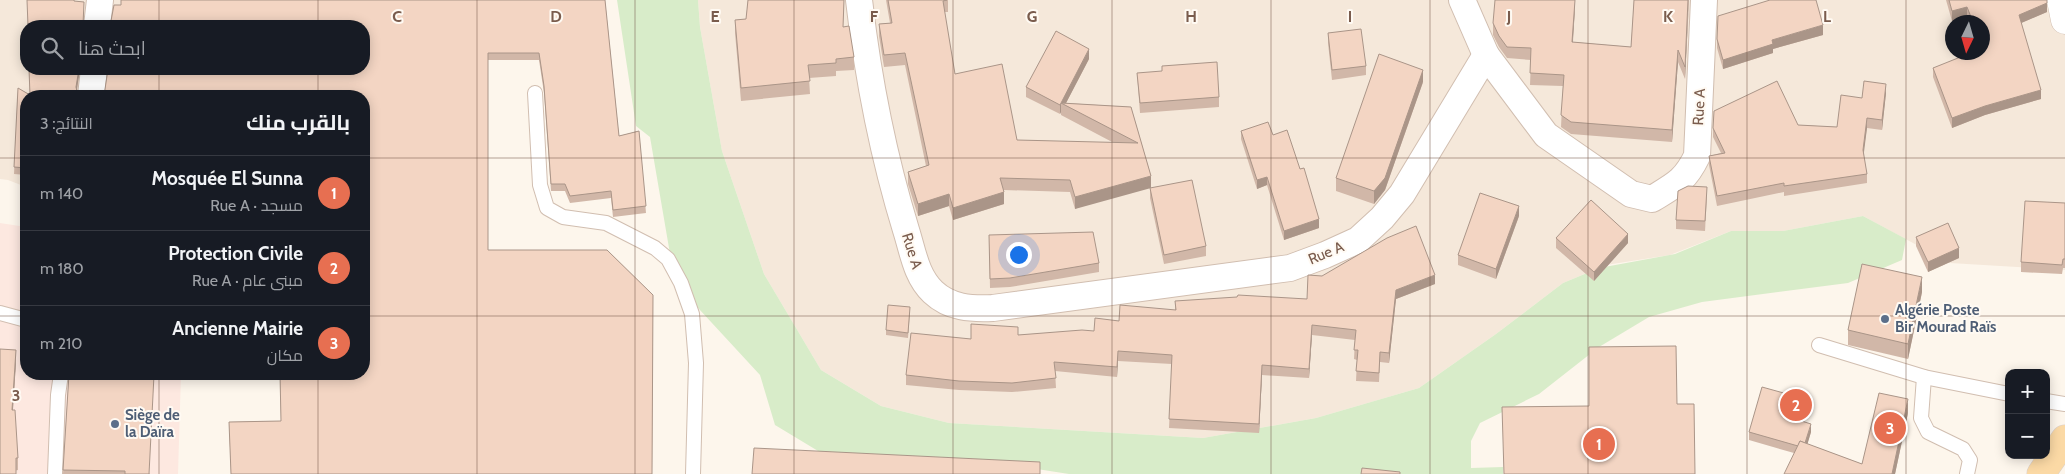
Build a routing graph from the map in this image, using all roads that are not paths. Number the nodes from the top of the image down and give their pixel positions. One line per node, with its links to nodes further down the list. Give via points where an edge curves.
1 (100, 0): 6 (street)
2 (859, 0): 8 (street, Rue A, via 865,57 890,179 920,275 933,292 951,304 972,309 1290,268 1358,240 1402,194)
3 (1462, 0): 8 (street)
4 (1704, 0): 8 (street, Rue A, via 1697,156 1689,172 1676,185 1652,199 1631,194 1546,135)
5 (2061, 0): 7 (street)
6 (98, 20)
7 (2065, 20)
8 (1486, 54)
9 (94, 75): 10 (street)
10 (92, 90)
11 (535, 93): 26 (lane, via 540,185 547,208 563,216 606,223 655,248 668,259 681,283 692,314 694,339)
12 (0, 313): 13 (lane)
13 (20, 318)
14 (1820, 345): 15 (lane)
15 (1924, 378): 17 (lane); 27 (lane, via 1921,418 1928,432 1963,449 1970,460)
16 (60, 380): 25 (lane)
17 (2005, 393)
18 (2050, 402): 19 (lane)
19 (2065, 404)
20 (2065, 435): 22 (main road)
21 (2065, 439): 29 (main road)
22 (2050, 448)
23 (2037, 459): 28 (main road)
24 (2065, 462): 30 (main road)
25 (55, 474)
26 (693, 474)
27 (1967, 474)
28 (2020, 474)
29 (2041, 474)
30 (2062, 474)

